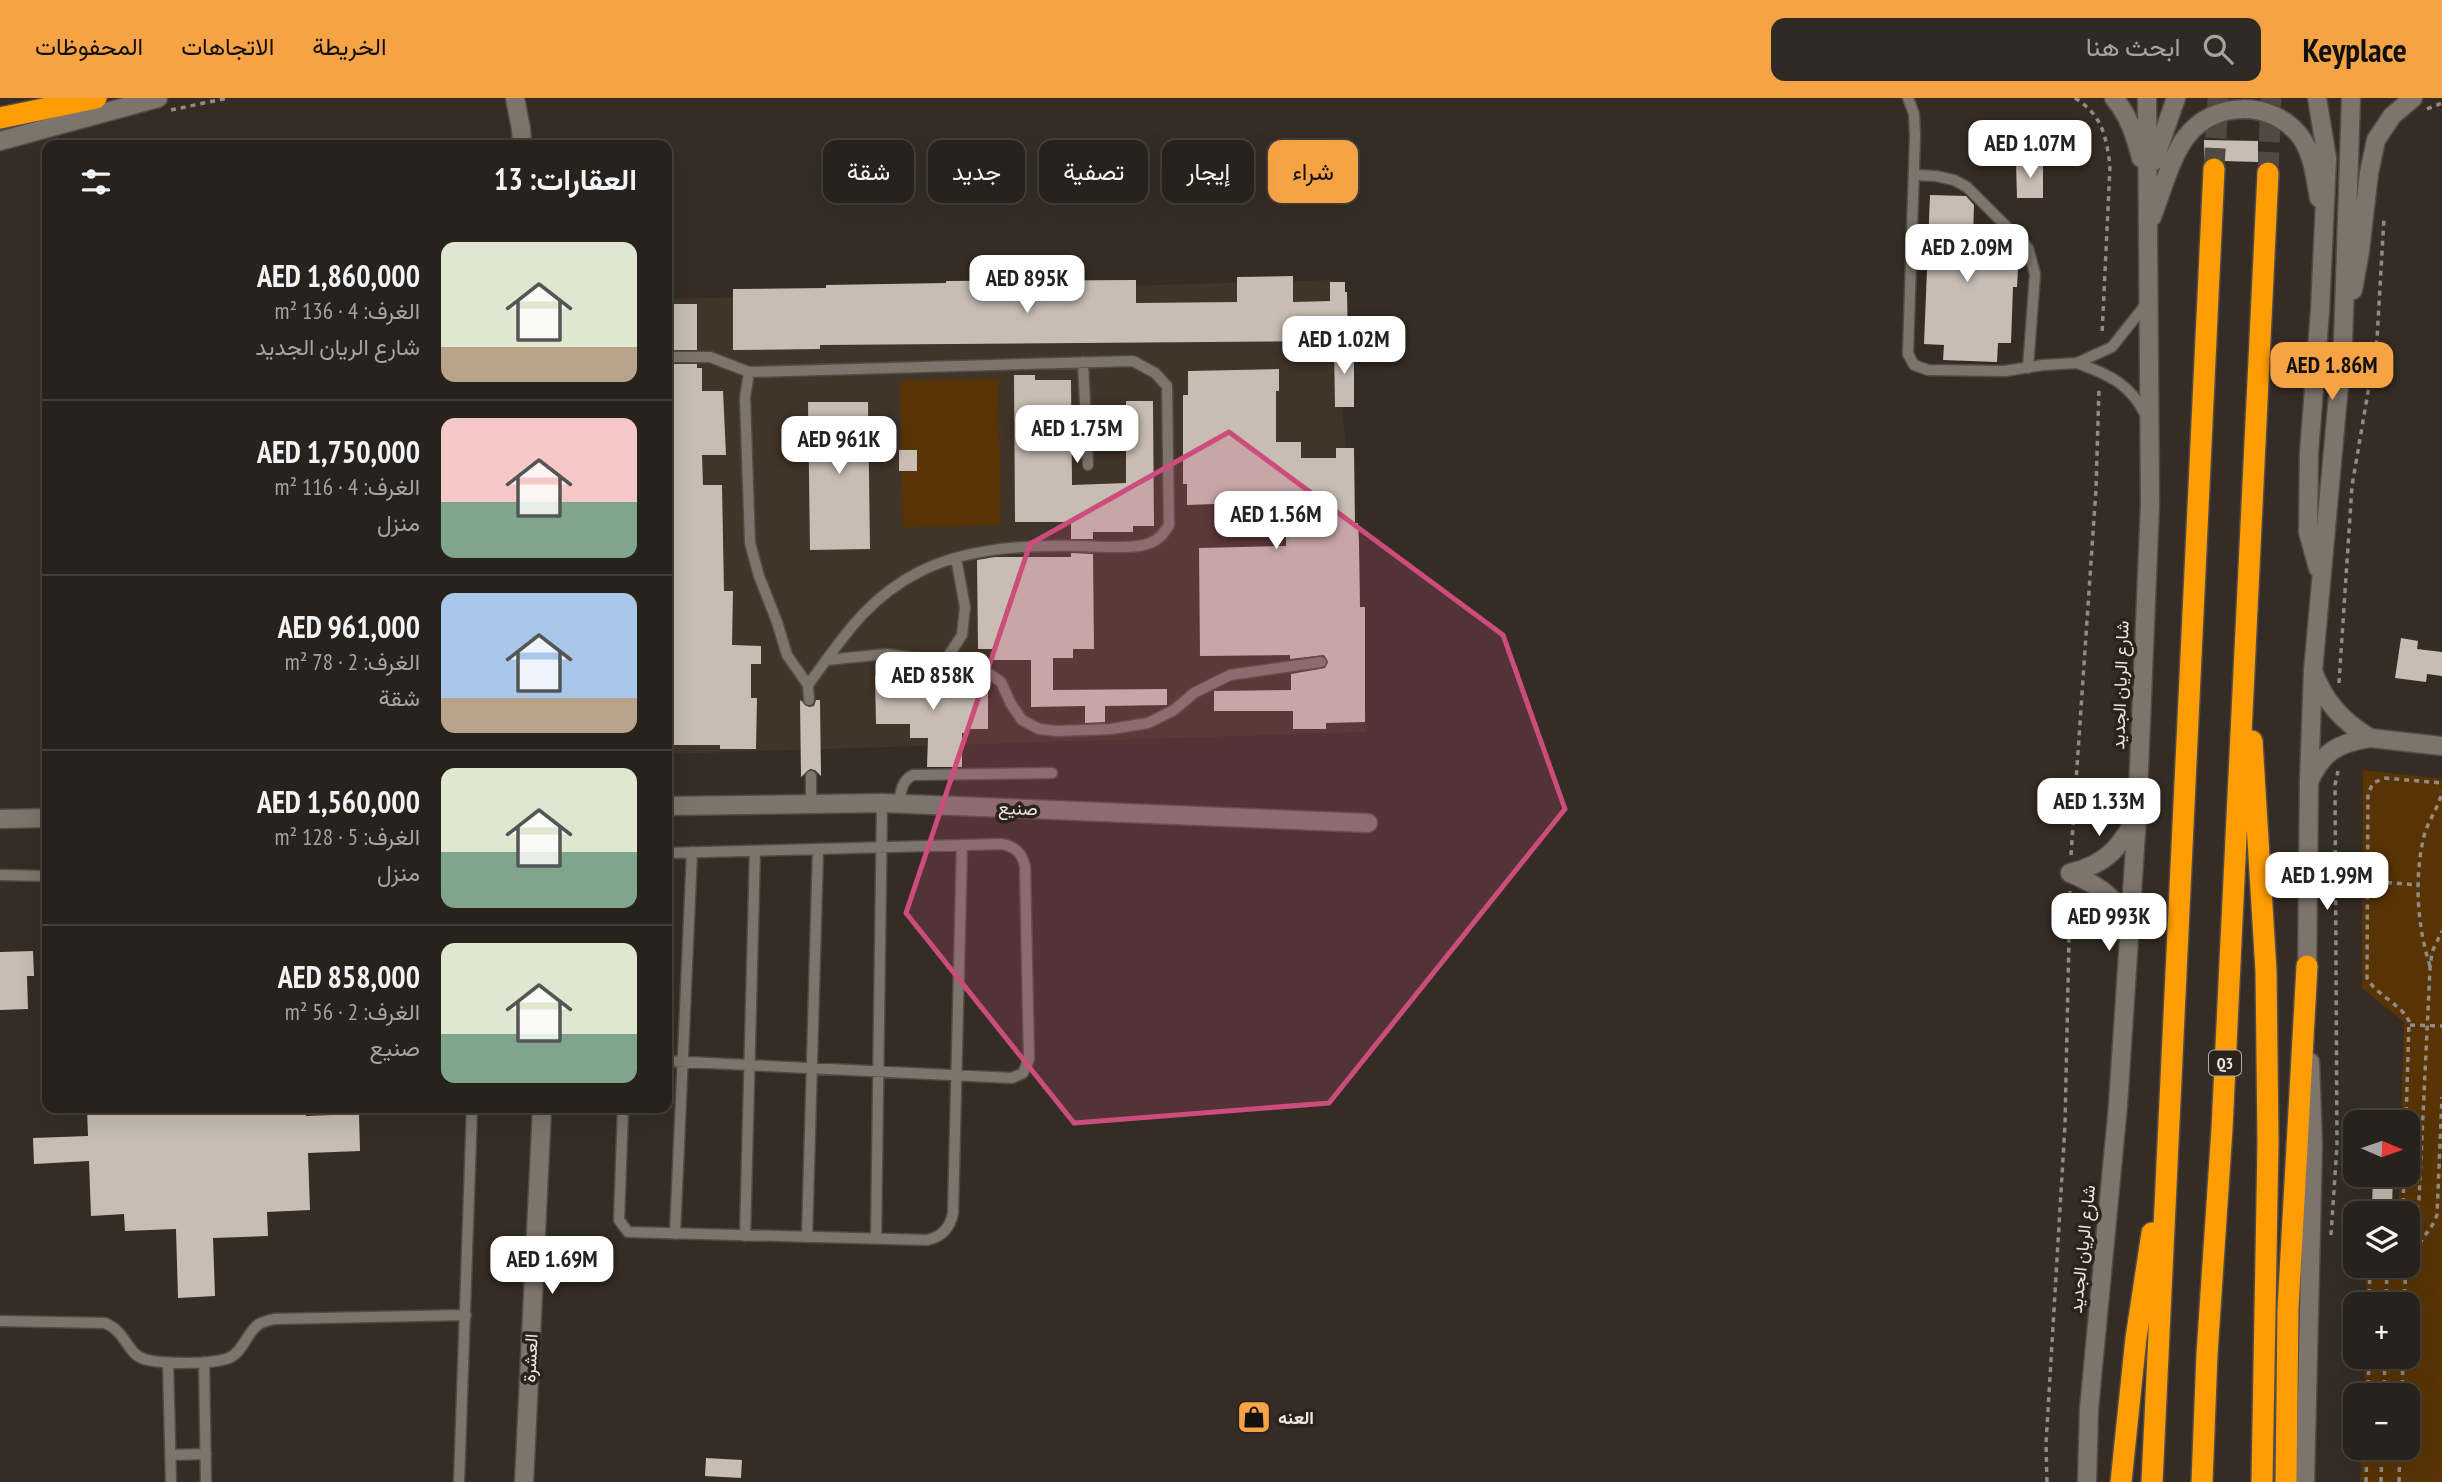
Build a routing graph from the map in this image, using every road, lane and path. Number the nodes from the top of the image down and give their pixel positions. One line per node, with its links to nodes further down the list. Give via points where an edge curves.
1 (96, 98): 14 (highway)
2 (158, 98): 16 (street)
3 (514, 98): 15 (street)
4 (527, 98): 15 (street)
5 (1908, 98): 19 (lane, via 1913,114)
6 (2075, 98): 26 (path, via 2090,107 2108,146)
7 (2113, 98): 20 (street, via 2134,131)
8 (2147, 98): 20 (street, شارع الريان الجديد)
9 (2176, 98): 20 (street)
10 (2317, 98): 22 (street, via 2327,158)
11 (2351, 98): 25 (street)
12 (2442, 103): 13 (path)
13 (2418, 105): 25 (street, via 2392,116 2376,140)
14 (0, 118)
15 (522, 137)
16 (0, 141)
17 (2214, 169): 89 (highway)
18 (2268, 173): 37 (highway, Q3)
19 (1915, 175): 30 (lane, via 1954,180 1967,187 2028,248 2035,274); 30 (lane, via 1908,354 1914,365 1928,370)
20 (2148, 185): 23 (street, شارع الريان الجديد)
21 (2385, 210): 43 (path, via 2377,340 2352,486)
22 (2325, 225): 23 (street, via 2310,155 2300,136 2264,111 2243,108 2222,111 2186,136); 36 (street, via 2308,532)
23 (2148, 228): 24 (street, شارع الريان الجديد)
24 (2149, 301): 26 (lane, via 2112,347); 33 (street, شارع الريان الجديد)
25 (2343, 341): 36 (street)
26 (2101, 352): 29 (lane)
27 (672, 357): 32 (lane, via 710,356)
28 (1083, 362): 32 (lane); 34 (lane); 35 (lane, via 1133,361 1167,386 1169,525 1149,544 1030,545)
29 (2077, 363): 30 (lane); 31 (lane)
30 (2028, 368)
31 (2099, 371): 33 (lane, via 2109,374 2140,402); 66 (path, via 2096,489)
32 (748, 372): 42 (lane, via 751,543 787,655)
33 (2150, 423): 56 (street, شارع الريان الجديد)
34 (1088, 465)
35 (956, 558): 38 (lane, via 919,572 877,599 849,627); 39 (lane, via 965,607 962,635)
36 (2322, 582): 41 (street)
37 (2245, 644): 114 (highway, Q3); 115 (highway, via 2266,971)
38 (826, 660): 39 (lane, via 887,654); 42 (lane)
39 (945, 661): 40 (lane, via 979,667 1001,682 1022,720 1039,729 1058,731 1148,723 1230,675)
40 (1321, 662)
41 (2313, 671): 45 (street, via 2334,709); 50 (street)
42 (808, 685): 44 (lane)
43 (2339, 685)
44 (809, 700)
45 (2370, 737): 46 (street); 47 (street)
46 (2348, 743): 50 (street, via 2317,764); 95 (path, via 2334,785 2337,1146)
47 (2442, 746)
48 (1052, 773): 53 (lane, via 913,775 906,778)
49 (811, 776): 54 (lane)
50 (2309, 782): 73 (street)
51 (2442, 783): 69 (path, via 2384,778 2373,783 2368,794)
52 (2442, 791): 70 (path, via 2424,834)
53 (891, 803): 54 (street, صنيع); 59 (street, صنيع); 61 (lane)
54 (811, 805): 55 (street, صنيع)
55 (672, 806)
56 (2137, 817): 66 (street, via 2111,854); 71 (street, شارع الريان الجديد)
57 (42, 818): 58 (street)
58 (0, 819)
59 (1368, 823)
60 (962, 845): 61 (lane); 83 (lane); 83 (lane, via 1007,845 1024,860 1029,1059 1023,1073 1012,1078)
61 (883, 847): 62 (lane); 82 (lane)
62 (818, 849): 63 (lane); 81 (lane)
63 (755, 850): 64 (lane); 80 (lane)
64 (692, 852): 65 (lane); 79 (lane)
65 (672, 853)
66 (2070, 873): 71 (street, via 2108,893); 110 (path, via 2065,1125)
67 (0, 875): 68 (lane)
68 (42, 876)
69 (2367, 881): 70 (path); 75 (path, via 2367,978 2404,1013)
70 (2419, 885): 74 (path, via 2420,925)
71 (2130, 930): 111 (street, شارع الريان الجديد, via 2089,1409)
72 (2442, 931): 74 (path)
73 (2307, 967): 116 (highway, via 2288,1309); 117 (street, via 2313,1144)
74 (2430, 968): 76 (path)
75 (2410, 1025): 76 (path); 85 (path)
76 (2426, 1026): 77 (path); 90 (path)
77 (2442, 1026)
78 (672, 1060): 79 (lane)
79 (682, 1061): 80 (lane); 91 (lane)
80 (749, 1065): 81 (lane); 92 (lane)
81 (811, 1068): 82 (lane); 93 (lane)
82 (879, 1072): 83 (lane); 94 (lane)
83 (957, 1076): 94 (lane, via 952,1221 943,1234 927,1240)
84 (2442, 1097): 96 (path, via 2437,1215)
85 (2406, 1110)
86 (472, 1113): 97 (lane)
87 (542, 1113): 109 (street, العشرة)
88 (623, 1113): 91 (lane, via 620,1225 633,1234)
89 (2167, 1156): 112 (highway, via 2136,1338); 113 (highway)
90 (2419, 1201)
91 (675, 1234): 92 (lane)
92 (745, 1236): 93 (lane)
93 (807, 1237): 94 (lane)
94 (876, 1239)
95 (2331, 1239)
96 (2420, 1244)
97 (466, 1315): 99 (lane, via 274,1319 257,1325 230,1358); 108 (lane)
98 (0, 1321): 100 (lane, via 106,1322 116,1327 135,1354)
99 (204, 1362): 100 (lane); 101 (lane)
100 (168, 1363): 102 (lane)
101 (206, 1454): 102 (lane); 107 (lane)
102 (170, 1455): 106 (lane)
103 (2367, 1460): 118 (path)
104 (2382, 1460): 119 (path)
105 (2400, 1460): 120 (path)
106 (171, 1482)
107 (206, 1482)
108 (459, 1482)
109 (524, 1482)
110 (2047, 1482)
111 (2087, 1482)
112 (2121, 1482)
113 (2152, 1482)
114 (2202, 1482)
115 (2262, 1482)
116 (2286, 1482)
117 (2305, 1482)
118 (2366, 1482)
119 (2381, 1482)
120 (2399, 1482)

